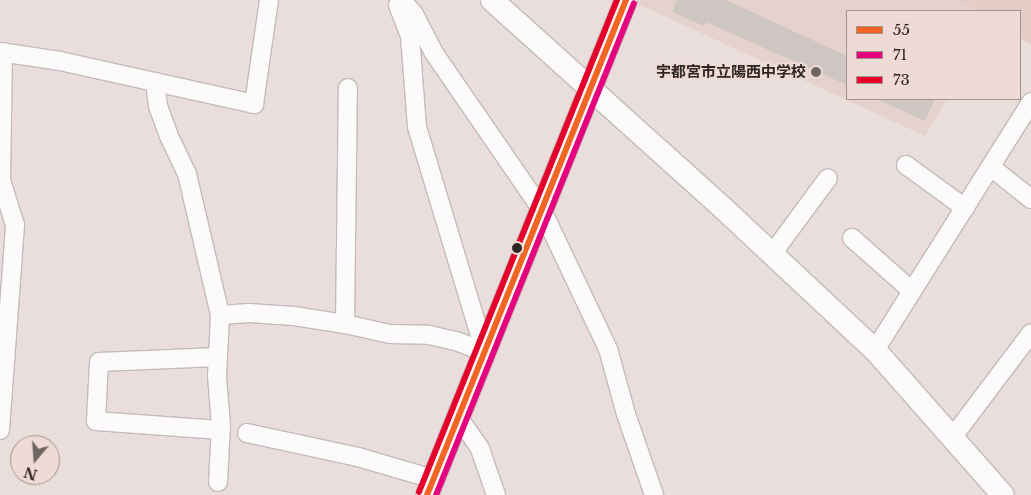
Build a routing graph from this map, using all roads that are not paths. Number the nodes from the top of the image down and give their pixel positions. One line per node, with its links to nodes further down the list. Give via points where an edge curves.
1 (269, 0): 7 (street, via 254,104)
2 (396, 0): 25 (street, via 410,36 417,127)
3 (402, 0): 16 (street, via 414,14 434,54)
4 (492, 0): 9 (street)
5 (626, 0): 9 (street)
6 (2, 52): 7 (street, via 60,60); 17 (street, via 2,180)
7 (154, 82): 21 (street, via 168,134 187,174)
8 (348, 88): 22 (street)
9 (591, 90): 16 (street); 19 (street)
10 (1031, 102): 12 (street)
11 (906, 165): 15 (street)
12 (991, 167): 14 (street); 15 (street)
13 (828, 178): 19 (street)
14 (1031, 199)
15 (965, 208): 20 (street)
16 (542, 210): 25 (street); 35 (street, via 608,349)
17 (6, 216): 28 (street, via 15,225)
18 (852, 238): 20 (street)
19 (772, 254): 24 (street)
20 (912, 291): 24 (street)
21 (220, 315): 22 (street, via 249,312); 26 (street)
22 (345, 324): 25 (street, via 390,334 429,335)
23 (1031, 333): 31 (street)
24 (875, 350): 31 (street)
25 (485, 352): 27 (street)
26 (218, 358): 29 (street); 29 (street, via 99,362 96,421)
27 (458, 417): 33 (street); 34 (street, via 480,449)
28 (0, 430)
29 (220, 430): 32 (street)
30 (247, 433): 33 (street, via 358,457)
31 (952, 438): 36 (street)
32 (218, 482)
33 (430, 487)
34 (496, 495)
35 (654, 495)
36 (1002, 495)

